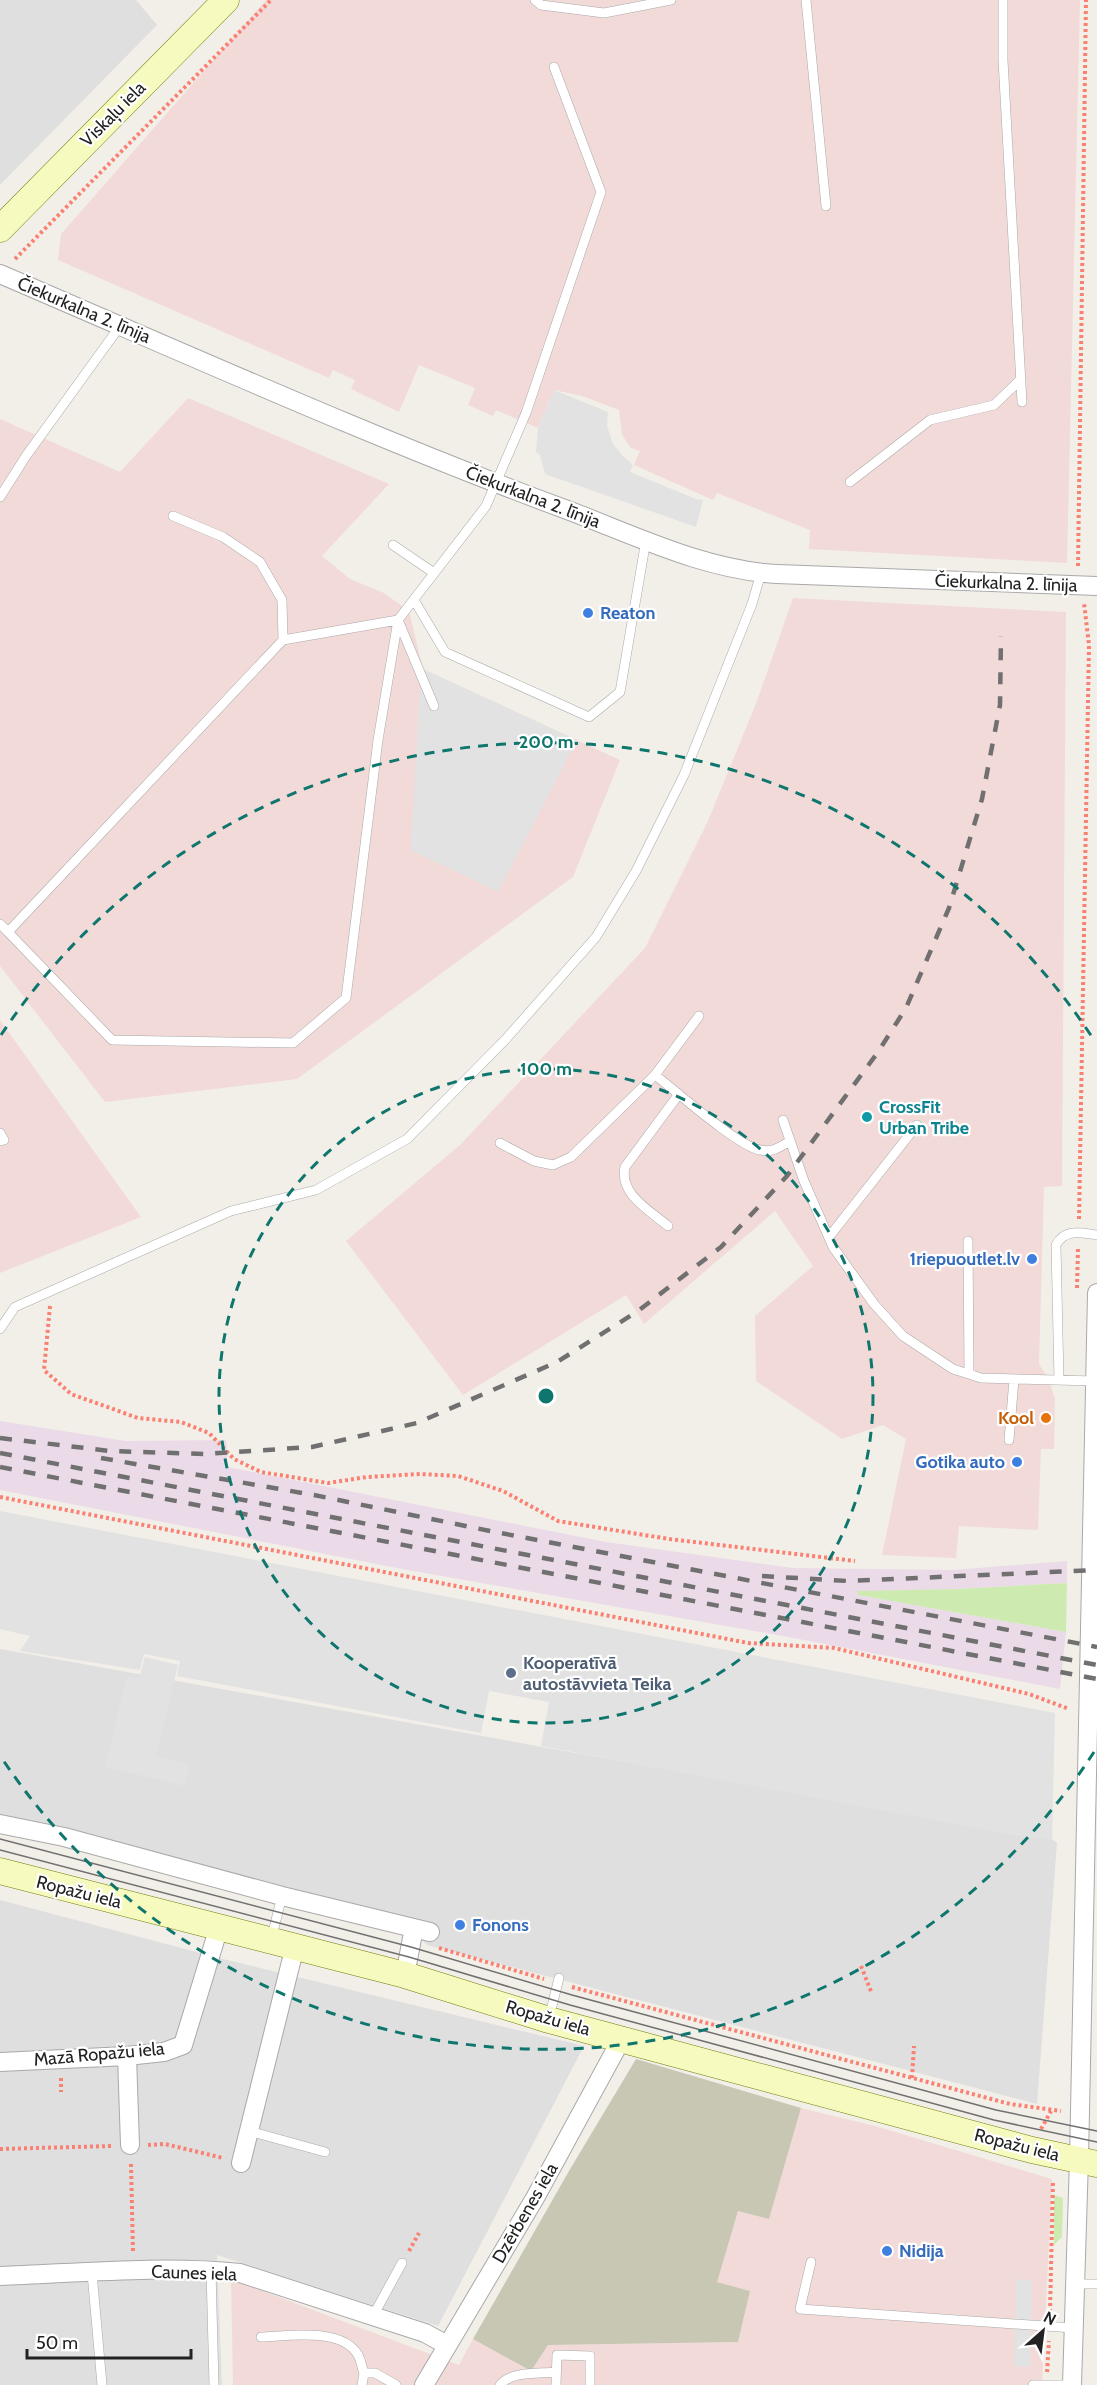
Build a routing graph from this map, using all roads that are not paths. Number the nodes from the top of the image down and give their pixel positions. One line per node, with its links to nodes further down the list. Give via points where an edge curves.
1 (226, 0): 8 (street, Viskaļu iela)
2 (535, 0): 3 (lane, via 541,5 604,14)
3 (671, 0)
4 (806, 0): 7 (lane)
5 (1003, 0): 11 (lane)
6 (554, 67): 14 (lane, via 601,192 526,413)
7 (826, 206)
8 (0, 229)
9 (0, 274): 10 (street, Čiekurkalna 2. līnija)
10 (120, 326): 14 (street, Čiekurkalna 2. līnija); 15 (lane)
11 (1021, 379): 12 (lane); 13 (lane, via 994,405 930,420)
12 (1022, 402)
13 (850, 482)
14 (495, 484): 17 (street, Čiekurkalna 2. līnija); 19 (lane, via 486,506)
15 (0, 497)
16 (173, 516): 24 (lane, via 223,537 260,562 282,600)
17 (646, 540): 20 (street, Čiekurkalna 2. līnija, via 727,567); 22 (lane, via 620,692 589,717 445,652)
18 (393, 545): 19 (lane)
19 (434, 573): 22 (lane)
20 (761, 573): 21 (street, Čiekurkalna 2. līnija); 42 (lane, via 684,775 636,871 596,938 505,1040 407,1139 316,1190 231,1211 15,1307)
21 (1090, 586)
22 (414, 600): 23 (lane)
23 (398, 620): 24 (lane); 25 (lane); 27 (lane, via 378,740 346,998 292,1043 112,1040)
24 (283, 640): 27 (lane)
25 (434, 706)
26 (0, 924): 27 (lane)
27 (8, 932)
28 (699, 1016): 29 (lane)
29 (655, 1075): 30 (lane); 36 (lane, via 571,1157 553,1166)
30 (679, 1094): 35 (lane, via 742,1142 759,1150 772,1151); 37 (lane, via 625,1167 622,1179 629,1193)
31 (783, 1120): 35 (lane)
32 (917, 1125): 39 (lane)
33 (0, 1132): 34 (lane, via 4,1140)
34 (0, 1140)
35 (790, 1141): 39 (lane)
36 (500, 1143)
37 (668, 1226)
38 (1097, 1235): 45 (lane, via 1067,1233 1056,1245)
39 (829, 1237): 43 (lane, via 874,1304 903,1336)
40 (968, 1241): 43 (lane)
41 (1097, 1293): 46 (street)
42 (0, 1329)
43 (969, 1374): 44 (lane)
44 (1014, 1379): 45 (lane); 47 (lane)
45 (1059, 1380): 46 (lane)
46 (1095, 1382): 48 (street)
47 (1009, 1440)
48 (1096, 1446): 49 (street, via 1087,1716)
49 (1091, 1813): 51 (street)
50 (0, 1824): 53 (street, via 64,1837)
51 (1091, 1863): 65 (street, via 1080,2114)
52 (0, 1871): 54 (street, Ropažu iela)
53 (282, 1896): 55 (lane); 56 (street, via 419,1934)
54 (219, 1927): 55 (street, Ropažu iela); 60 (street, Mazā Ropažu iela, via 183,2045 164,2052)
55 (283, 1943): 56 (street, Ropažu iela); 62 (street)
56 (405, 1976): 58 (street, Ropažu iela)
57 (558, 1980): 58 (lane)
58 (549, 2020): 59 (street, Ropažu iela)
59 (619, 2038): 65 (street, Ropažu iela, via 1032,2150); 77 (street, Dzērbenes iela, via 540,2188)
60 (127, 2056): 61 (street, Mazā Ropažu iela); 63 (street)
61 (0, 2062)
62 (249, 2132): 64 (lane); 66 (street)
63 (130, 2145)
64 (325, 2152)
65 (1088, 2161): 72 (street)
66 (241, 2163)
67 (811, 2262): 75 (lane, via 800,2309)
68 (402, 2263): 74 (lane)
69 (211, 2270): 70 (street, Caunes iela); 74 (street, Caunes iela, via 240,2273); 82 (lane)
70 (92, 2273): 71 (street, Caunes iela); 81 (lane)
71 (0, 2276)
72 (1075, 2284): 73 (lane); 75 (street)
73 (1097, 2284)
74 (373, 2316): 77 (street, Caunes iela, via 425,2332)
75 (1073, 2328): 90 (street)
76 (261, 2337): 79 (lane, via 320,2334 345,2343 358,2354)
77 (447, 2345): 85 (street, Dzērbenes iela)
78 (556, 2372): 86 (lane, via 517,2376); 87 (lane); 88 (lane, via 557,2355 590,2356)
79 (364, 2373): 83 (lane); 84 (lane, via 375,2373)
80 (1047, 2384): 89 (lane); 90 (lane)
81 (102, 2385)
82 (214, 2385)
83 (362, 2385)
84 (396, 2385)
85 (424, 2385)
86 (500, 2385)
87 (556, 2385)
88 (590, 2385)
89 (1033, 2385)
90 (1072, 2385)

